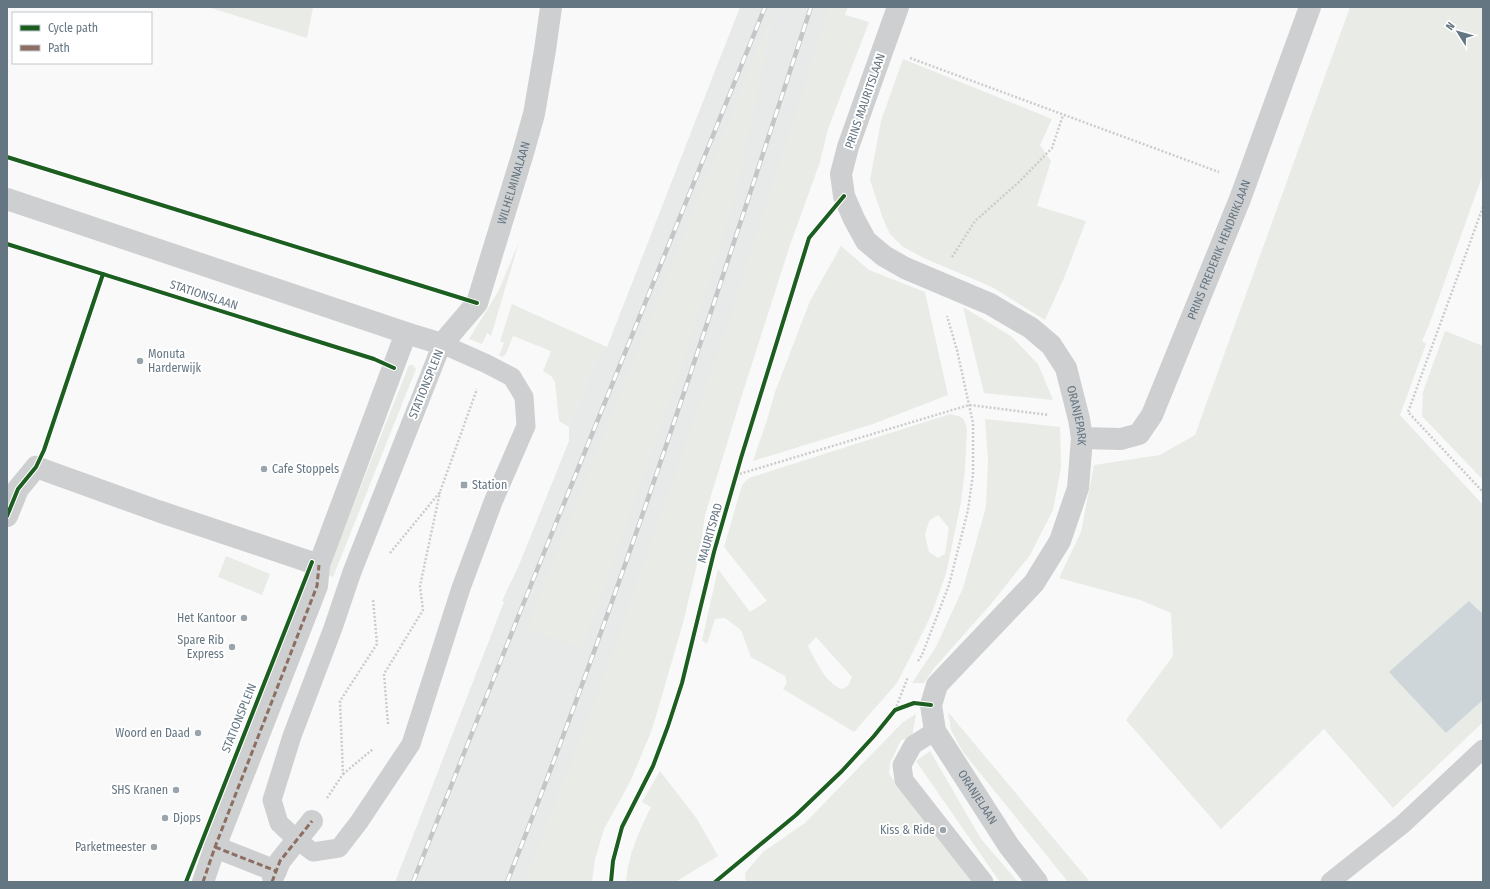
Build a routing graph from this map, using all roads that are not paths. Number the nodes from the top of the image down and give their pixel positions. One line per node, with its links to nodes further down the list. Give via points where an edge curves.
1 (551, 7): 7 (street, WILHELMINALAAN, via 534,114 477,303)
2 (898, 7): 4 (street, PRINS MAURITSLAAN, via 848,147 841,174)
3 (1310, 7): 8 (street, PRINS FREDERIK HENDRIKLAAN, via 1246,182 1152,415 1139,434 1121,439)
4 (844, 196): 8 (street, ORANJEPARK, via 866,241 884,256 905,268 990,304 1031,328 1051,345 1066,368)
5 (7, 199): 6 (street)
6 (406, 333): 7 (street); 10 (street, STATIONSPLEIN)
7 (442, 344): 15 (lane, STATIONSPLEIN, via 352,572 292,736 272,800 279,822); 15 (lane, STATIONSPLEIN, via 512,377 524,397 526,426 493,502 461,588 411,744 339,848 313,852)
8 (1081, 428): 11 (street, ORANJEPARK, via 1078,488 1060,542 1034,583 937,685)
9 (7, 516): 10 (street, via 18,489 36,468)
10 (320, 565): 16 (street, STATIONSPLEIN, via 317,586)
11 (931, 705): 12 (street, ORANJELAAN)
12 (935, 731): 18 (lane, via 913,745 902,765 904,780); 19 (street, ORANJELAAN, via 1009,846)
13 (1483, 749): 20 (lane, via 1403,824)
14 (312, 820): 15 (street)
15 (297, 840): 16 (street, via 280,861 275,874)
16 (215, 847): 17 (street, STATIONSPLEIN)
17 (203, 882)
18 (984, 882)
19 (1037, 882)
20 (1330, 882)

